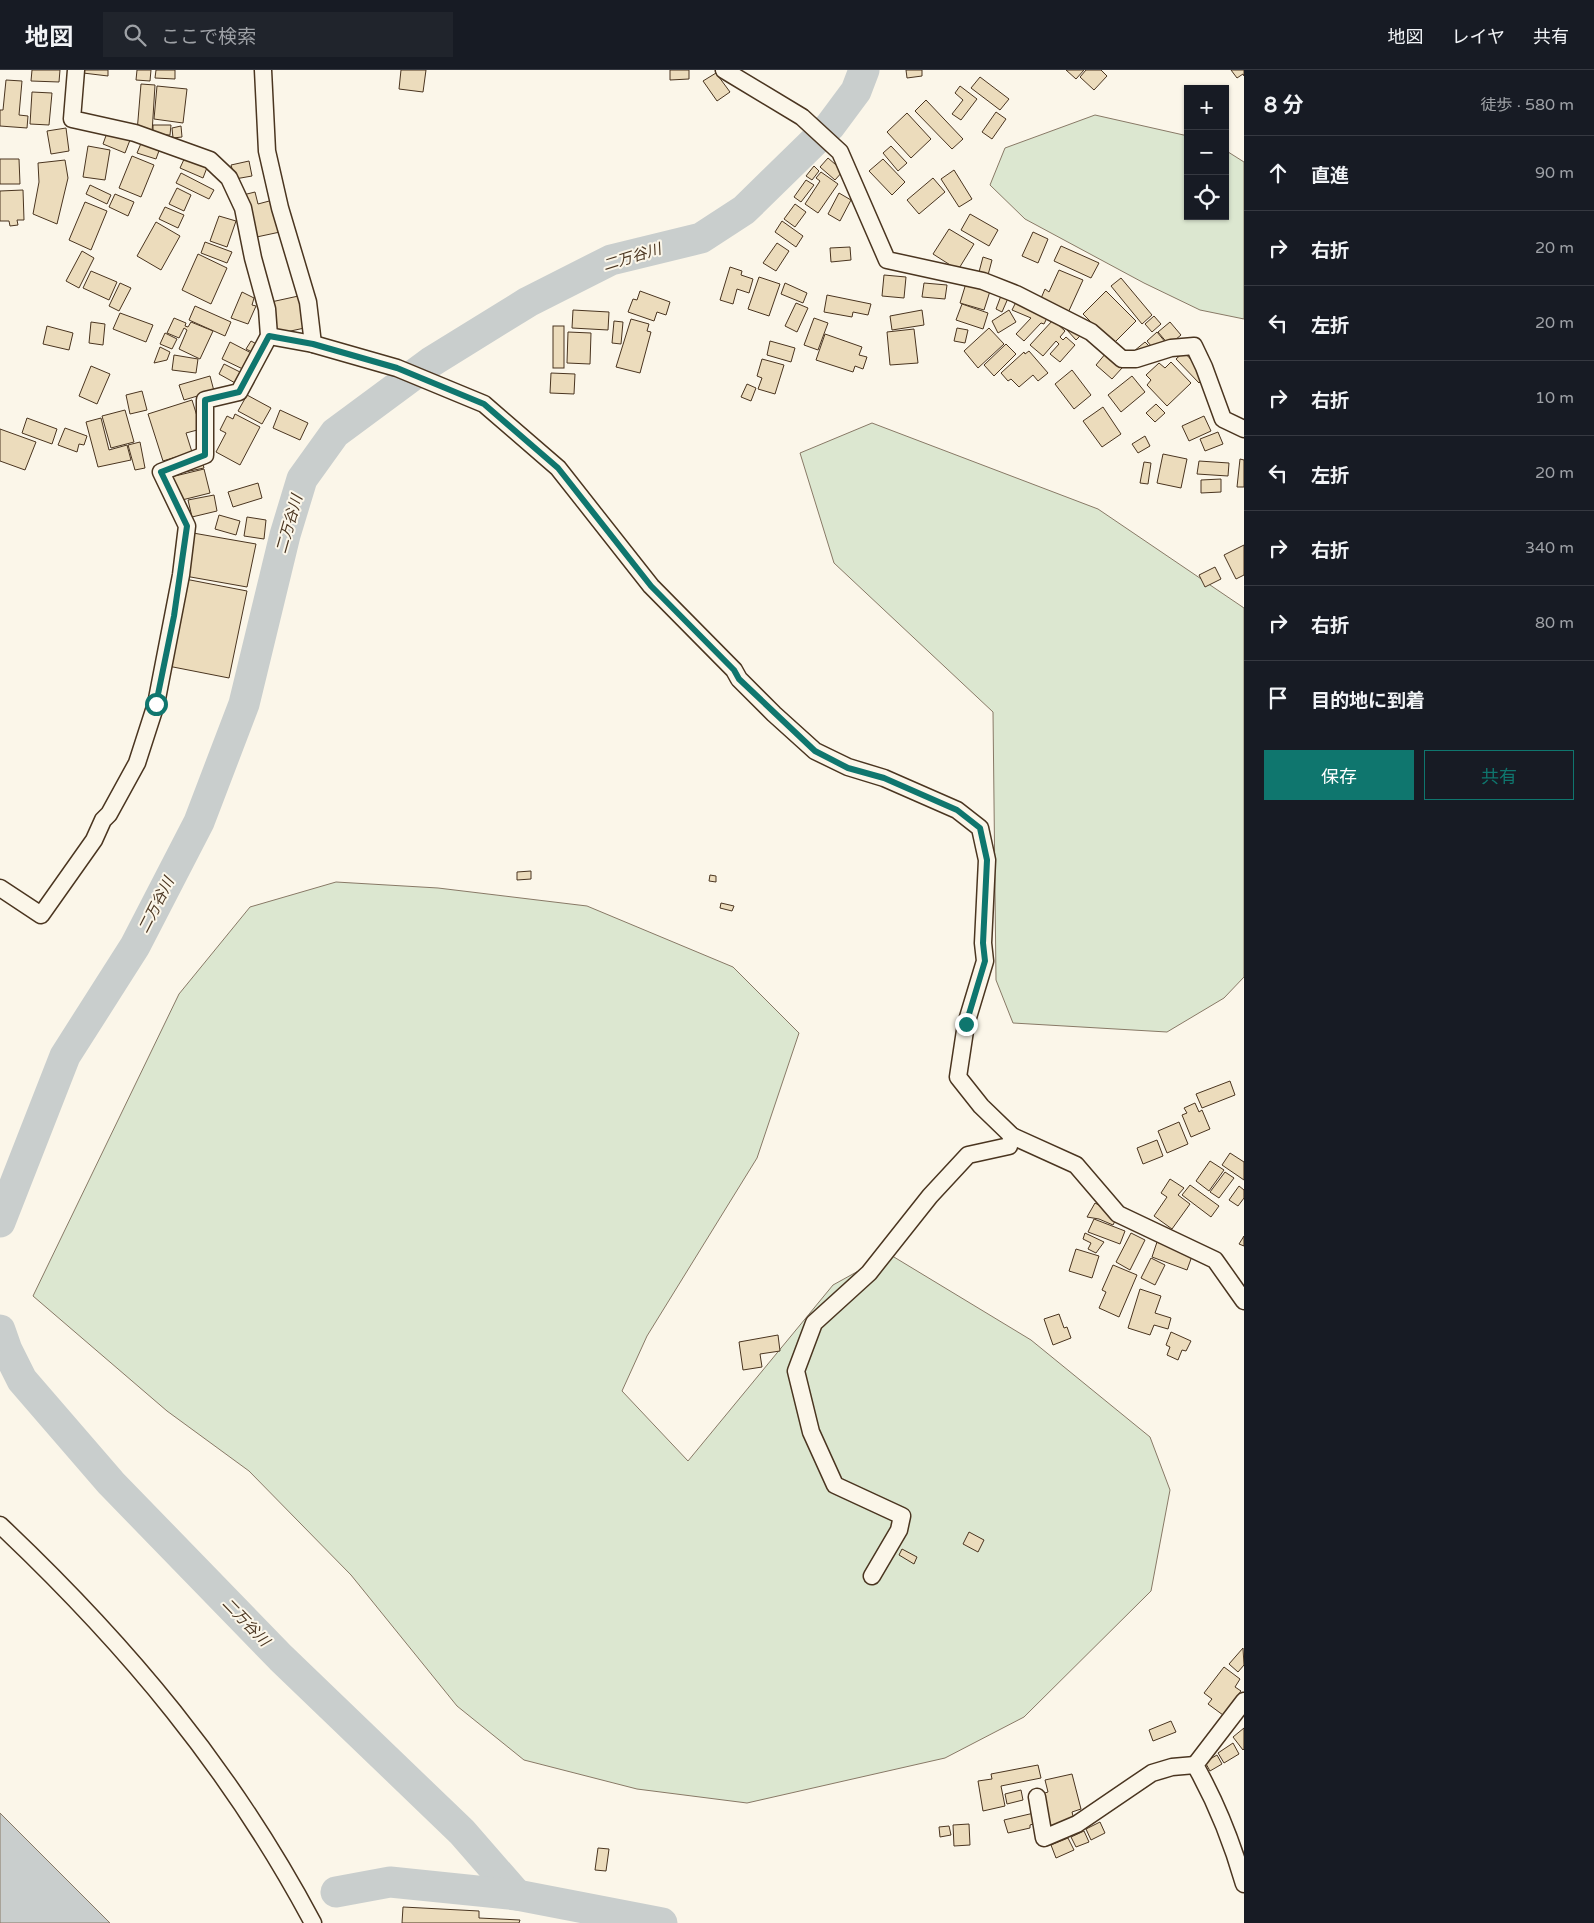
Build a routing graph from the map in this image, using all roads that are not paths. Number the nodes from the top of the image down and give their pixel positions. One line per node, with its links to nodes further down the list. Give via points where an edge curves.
1 (76, 70): 4 (street, via 72,119 135,133 210,160 229,178 243,208 267,309)
2 (264, 70): 5 (street, via 267,150 280,208 308,302)
3 (724, 70): 6 (street, via 802,117 840,152 887,260 983,281 1016,294 1091,332 1122,359 1136,360 1171,348 1194,346 1223,419)
4 (269, 336): 5 (street); 7 (street, via 239,392 205,400 205,455 161,472 187,526 164,674 136,763 94,840 41,915)
5 (313, 344): 8 (street, via 397,368 484,404 558,468 651,586 734,670 739,679 815,751 848,768 884,778 957,810 980,828 987,860 985,961 966,1024 958,1077 981,1106)
6 (1244, 429)
7 (0, 888)
8 (1012, 1136): 9 (street, via 1076,1165 1118,1214 1214,1260); 11 (street, via 1009,1146 968,1155 930,1196 869,1273 814,1323 796,1371 811,1432 835,1485 902,1516 899,1530)
9 (1244, 1301)
10 (0, 1525): 16 (street, via 59,1581 142,1671 217,1766 282,1865)
11 (872, 1576)
12 (1244, 1701): 13 (street)
13 (1195, 1765): 14 (street, via 1152,1773 1077,1824 1044,1838); 15 (street, via 1218,1811)
14 (1037, 1797)
15 (1244, 1884)
16 (313, 1923)

